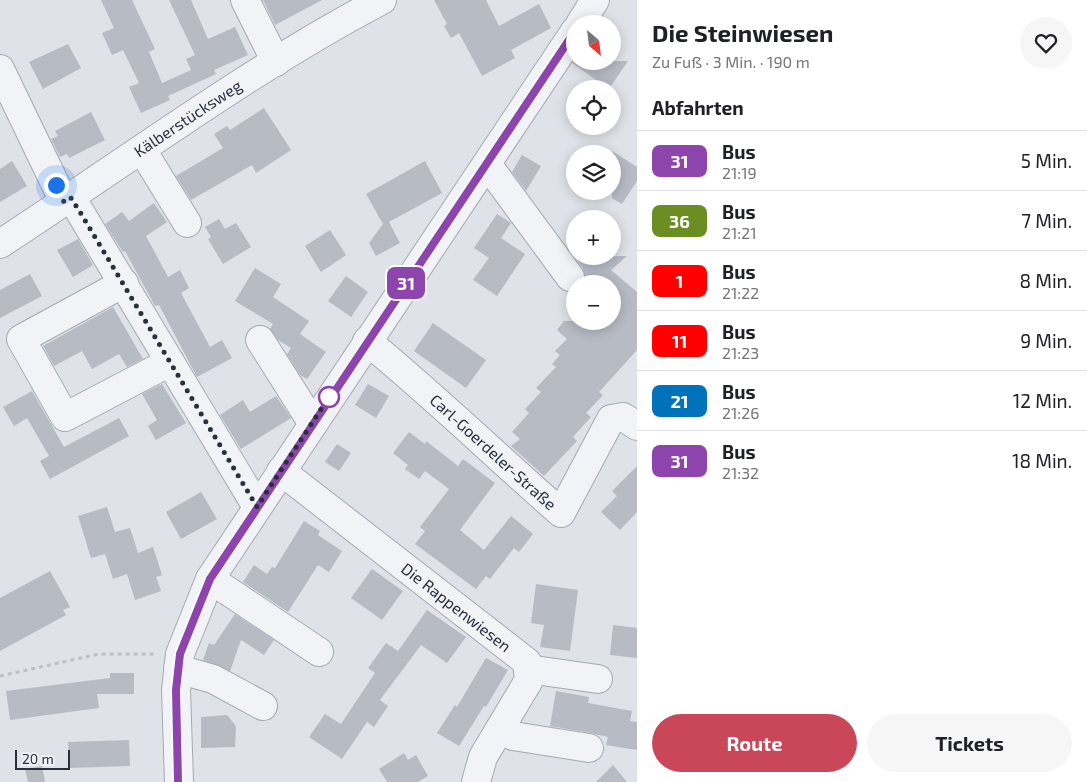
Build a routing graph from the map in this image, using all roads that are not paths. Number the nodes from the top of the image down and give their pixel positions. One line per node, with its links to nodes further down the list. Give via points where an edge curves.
1 (246, 0): 6 (street)
2 (382, 0): 6 (street, Kälberstücksweg)
3 (595, 0): 4 (street)
4 (586, 15)
5 (566, 45): 9 (street)
6 (276, 62): 8 (street, Kälberstücksweg)
7 (0, 69): 10 (street)
8 (142, 150): 10 (street, Kälberstücksweg); 11 (street)
9 (487, 164): 13 (street); 16 (street)
10 (67, 200): 12 (street, Kälberstücksweg); 14 (street)
11 (187, 223)
12 (0, 244)
13 (569, 275)
14 (124, 283): 17 (street); 17 (street, via 21,339 65,417)
15 (260, 340): 18 (street)
16 (367, 341): 18 (street); 19 (street, Carl-Goerdeler-Straße, via 398,365 561,513 612,419 623,417)
17 (170, 362): 21 (street)
18 (313, 424): 20 (street)
19 (637, 426)
20 (281, 471): 21 (street); 25 (street, Die Rappenwiesen, via 527,662)
21 (257, 507): 22 (street)
22 (210, 579): 23 (street); 24 (street)
23 (319, 652)
24 (179, 661): 27 (street); 30 (street, via 176,690)
25 (528, 669): 26 (street); 28 (street, via 529,680)
26 (598, 679)
27 (263, 706)
28 (500, 729): 29 (street, via 512,736); 31 (street, via 482,758)
29 (588, 748)
30 (178, 782)
31 (476, 782)

